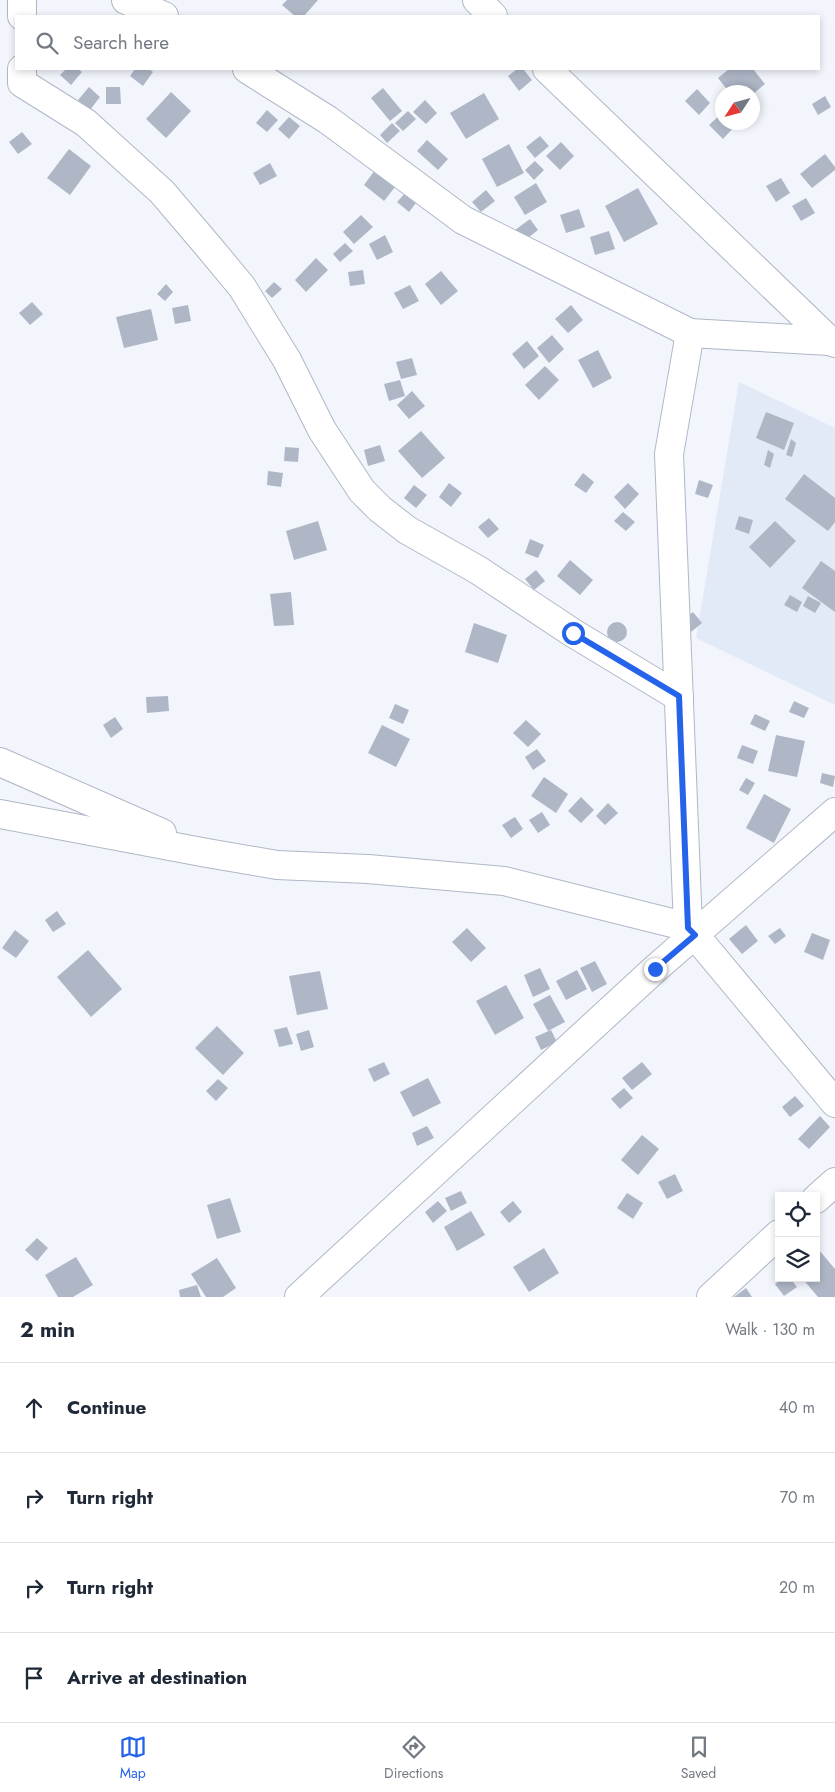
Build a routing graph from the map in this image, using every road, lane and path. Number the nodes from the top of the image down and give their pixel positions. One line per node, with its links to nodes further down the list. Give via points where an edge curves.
1 (22, 0): 5 (street)
2 (126, 0): 4 (street)
3 (477, 0): 6 (street)
4 (160, 10)
5 (22, 15)
6 (492, 15)
7 (22, 70): 12 (street, via 22,83 86,123 162,192 242,288 287,360 322,430 362,491 380,509 407,530 478,570 573,633)
8 (249, 70): 10 (street, via 328,120 463,220)
9 (548, 70): 11 (street)
10 (690, 333): 11 (street); 12 (street, via 669,454)
11 (832, 342)
12 (679, 696): 17 (street)
13 (0, 762): 16 (street)
14 (835, 812): 17 (street)
15 (0, 814): 16 (street)
16 (207, 853): 17 (street, via 278,865 504,881)
17 (692, 931): 18 (street); 22 (street, via 648,976)
18 (835, 1103)
19 (835, 1182): 20 (street)
20 (820, 1195)
21 (776, 1237): 23 (street)
22 (299, 1297)
23 (711, 1297)

